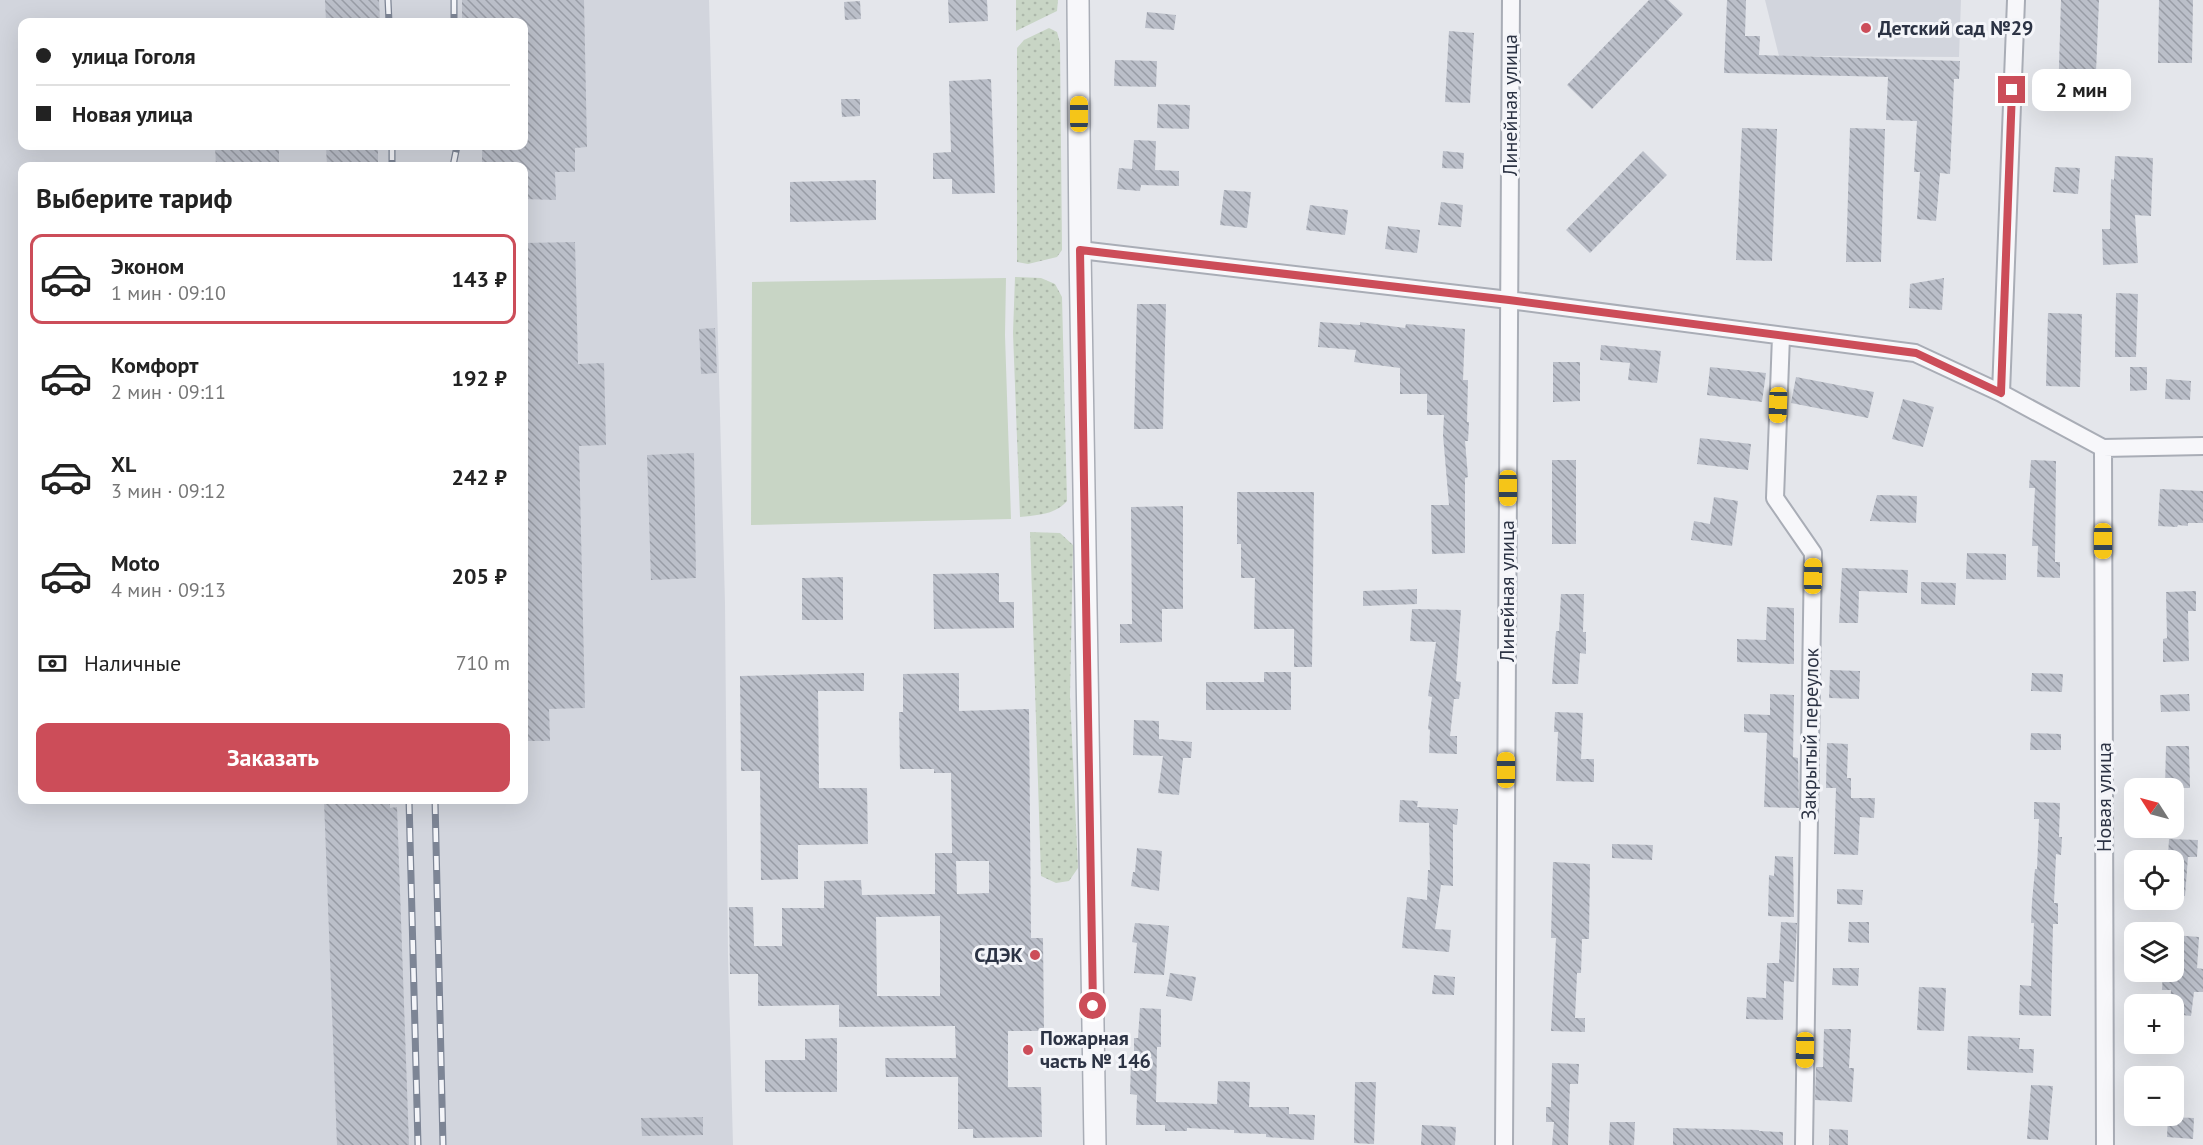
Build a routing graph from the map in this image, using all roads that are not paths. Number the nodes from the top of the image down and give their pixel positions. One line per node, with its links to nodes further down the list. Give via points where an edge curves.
1 (1078, 0): 4 (street)
2 (1510, 0): 5 (street, Линейная улица)
3 (2016, 0): 7 (street)
4 (1080, 250): 5 (street); 10 (street)
5 (1509, 300): 6 (street); 11 (street, Линейная улица)
6 (1781, 336): 7 (street, via 1916,353); 12 (street, Закрытый переулок, via 1775,498 1813,552)
7 (2001, 393): 9 (street)
8 (2203, 446): 9 (street)
9 (2103, 448): 13 (street, Новая улица)
10 (1095, 1145)
11 (1504, 1145)
12 (1804, 1145)
13 (2105, 1145)

